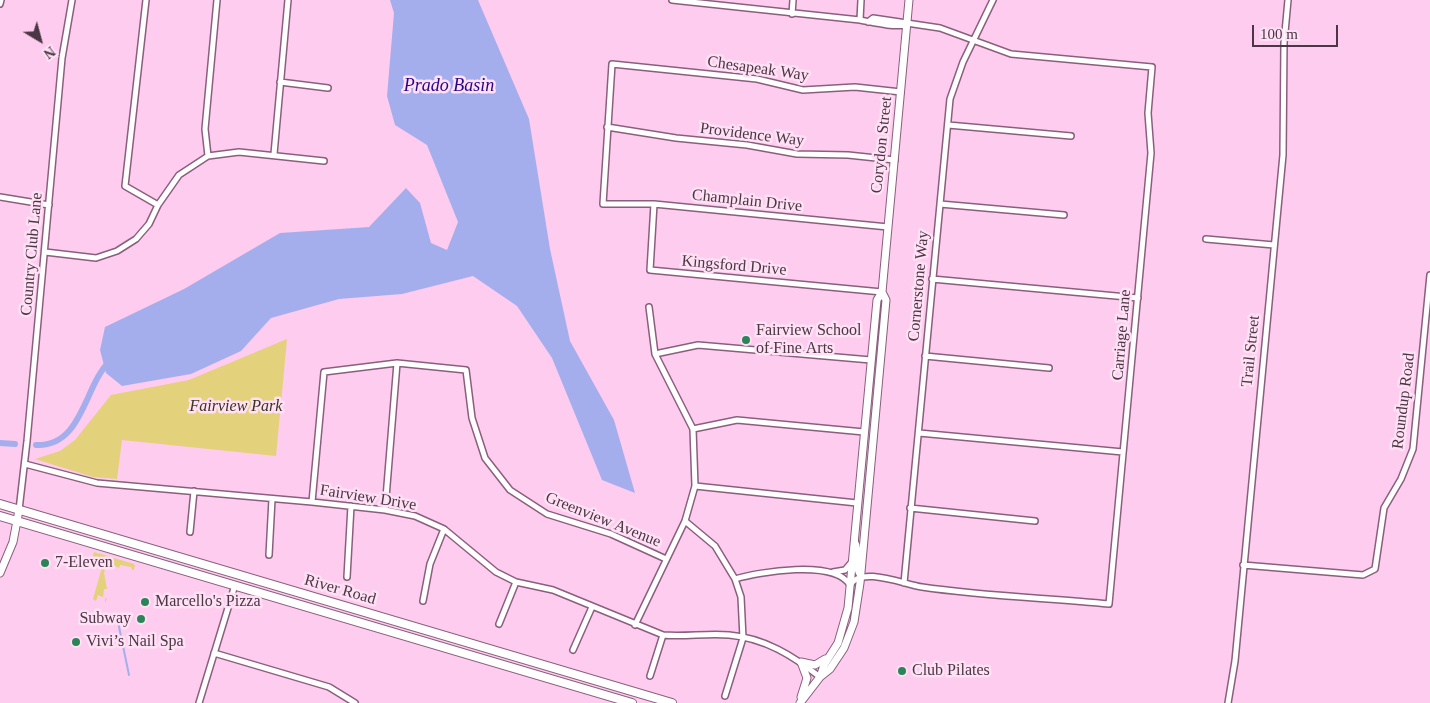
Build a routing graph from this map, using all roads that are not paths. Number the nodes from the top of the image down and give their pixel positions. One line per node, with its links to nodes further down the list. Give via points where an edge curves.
1 (0, 0): 13 (street)
2 (72, 0): 31 (street, Country Club Lane, via 62,58)
3 (146, 0): 32 (street, via 125,186)
4 (217, 0): 25 (street, via 205,129)
5 (288, 0): 18 (street)
6 (672, 0): 12 (street)
7 (793, 0): 14 (street)
8 (861, 0): 15 (street)
9 (909, 0): 16 (main road, Corydon Street)
10 (993, 0): 17 (street, Cornerstone Way)
11 (1288, 0): 36 (street, Trail Street, via 1284,43 1283,155)
12 (725, 3): 14 (street)
13 (0, 4)
14 (792, 14): 15 (street)
15 (860, 20): 16 (street, via 868,22 874,18)
16 (908, 24): 17 (street, via 940,28); 20 (main road, Corydon Street)
17 (973, 40): 21 (street, Cornerstone Way, via 950,99); 41 (street, Carriage Lane, via 1011,54 1152,68 1148,113 1151,153)
18 (280, 82): 19 (street); 24 (street)
19 (328, 88)
20 (901, 92): 22 (street, Chesapeak Way, via 855,88 803,90 757,79 612,64); 26 (main road, Corydon Street)
21 (948, 125): 23 (street); 30 (street, Cornerstone Way)
22 (607, 126): 26 (street, Providence Way, via 797,154); 29 (street, Champlain Drive, via 603,204)
23 (1071, 136)
24 (274, 154): 25 (street, via 239,152); 27 (street)
25 (208, 156): 32 (street, via 179,175)
26 (895, 160): 34 (main road, Corydon Street)
27 (324, 161)
28 (0, 197): 31 (street)
29 (654, 204): 34 (street, Champlain Drive); 40 (street, Kingsford Drive, via 650,270)
30 (940, 204): 33 (street); 39 (street, Cornerstone Way)
31 (49, 205): 37 (street, Country Club Lane)
32 (158, 205): 37 (street, via 136,240 117,251 96,258)
33 (1064, 215)
34 (888, 227): 40 (main road, Corydon Street)
35 (1206, 239): 36 (street)
36 (1274, 245): 73 (street, Trail Street)
37 (45, 252): 52 (street, Country Club Lane)
38 (1430, 274): 73 (street, Roundup Road, via 1413,450 1404,474 1384,508 1374,569 1363,575)
39 (932, 279): 41 (street); 44 (street, Cornerstone Way)
40 (882, 292): 45 (main road, Corydon Street, via 877,300); 76 (main road, Corydon Street, via 886,300)
41 (1138, 298): 51 (street, Carriage Lane)
42 (649, 307): 43 (street)
43 (655, 354): 45 (street, via 698,345); 48 (street)
44 (925, 356): 47 (street); 50 (street, Cornerstone Way)
45 (871, 360): 49 (main road, Corydon Street)
46 (397, 363): 56 (street, Greenview Avenue, via 324,372); 62 (street); 71 (street, Greenview Avenue, via 466,370 472,418 485,458 510,490 547,514 611,534)
47 (1049, 368)
48 (693, 430): 49 (street, via 737,420); 53 (street)
49 (864, 432): 57 (main road, Corydon Street)
50 (919, 433): 51 (street); 60 (street, Cornerstone Way)
51 (1123, 452): 80 (street, Carriage Lane, via 1109,604)
52 (25, 464): 54 (street, Fairview Drive, via 97,483); 61 (street, Country Club Lane)
53 (695, 486): 57 (street); 64 (street)
54 (194, 491): 55 (street, Fairview Drive); 68 (street)
55 (272, 499): 56 (street, Fairview Drive); 70 (street)
56 (312, 502): 59 (street, Fairview Drive)
57 (857, 503): 69 (main road, Corydon Street)
58 (0, 504): 61 (main road, River Road)
59 (351, 506): 62 (street, Fairview Drive); 77 (street)
60 (910, 508): 65 (street); 80 (street, Cornerstone Way)
61 (19, 510): 66 (main road); 99 (main road, River Road)
62 (385, 510): 67 (street, Fairview Drive, via 415,516)
63 (0, 516): 66 (main road, River Road)
64 (686, 520): 71 (street); 78 (street, via 715,546)
65 (1035, 520)
66 (17, 521): 74 (main road, via 13,542); 81 (main road, River Road)
67 (444, 529): 79 (street, Fairview Drive, via 496,572); 83 (street, via 430,564)
68 (190, 532)
69 (855, 540): 72 (main road, Corydon Street); 76 (street, Corydon Street, via 858,545 856,567)
70 (269, 555)
71 (666, 560): 86 (street)
72 (852, 562): 75 (street, via 845,570); 82 (main road, Corydon Street)
73 (1243, 566): 101 (street, Trail Street)
74 (0, 573)
75 (830, 573): 78 (street, via 772,570); 82 (street, via 844,578)
76 (861, 576): 80 (street); 82 (street); 94 (main road, Corydon Street, via 850,632 830,669)
77 (347, 577)
78 (735, 579): 88 (street, via 744,613)
79 (516, 582): 84 (street, Fairview Drive, via 553,590); 85 (street)
80 (904, 584)
81 (235, 585): 91 (street); 98 (main road, River Road)
82 (850, 585): 89 (main road, Corydon Street, via 845,623)
83 (423, 601)
84 (592, 607): 86 (street, Fairview Drive); 90 (street)
85 (499, 624)
86 (635, 625): 87 (street, Fairview Drive)
87 (663, 634): 88 (street, Fairview Drive); 93 (street)
88 (744, 638): 92 (street, Fairview Drive, via 768,644); 95 (street)
89 (838, 643): 92 (main road, via 819,664); 94 (main road, Corydon Street)
90 (573, 650)
91 (214, 653): 96 (street); 97 (street, via 329,687)
92 (801, 662): 94 (street, Fairview Drive); 100 (main road, via 807,678)
93 (650, 676)
94 (820, 677): 100 (main road, Corydon Street)
95 (725, 696)
96 (199, 703)
97 (356, 703)
98 (632, 703)
99 (672, 703)
100 (800, 703)
101 (1228, 703)

